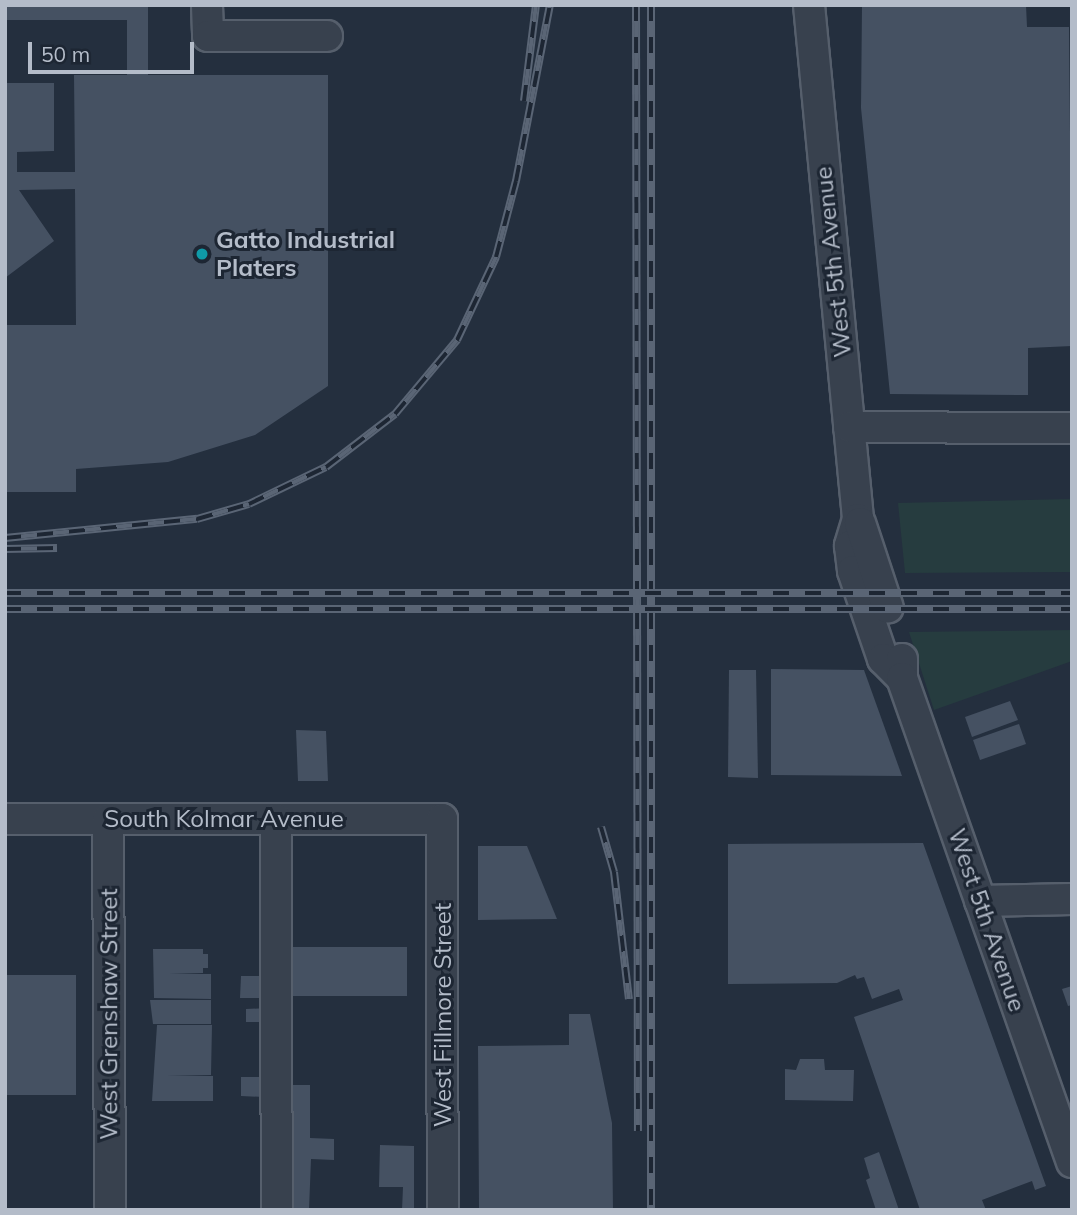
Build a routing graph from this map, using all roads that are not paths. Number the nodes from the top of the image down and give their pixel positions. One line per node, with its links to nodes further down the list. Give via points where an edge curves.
1 (207, 5): 3 (street, via 208,36)
2 (809, 5): 4 (street, West 5th Avenue)
3 (327, 36)
4 (849, 428): 5 (street); 11 (street, West 5th Avenue, via 858,519 850,546 853,571 883,659 902,678)
5 (1072, 428)
6 (5, 819): 7 (street, South Kolmar Avenue)
7 (108, 819): 8 (street, South Kolmar Avenue); 13 (street, West Grenshaw Street)
8 (276, 819): 9 (street, South Kolmar Avenue); 14 (street)
9 (442, 819): 15 (street, West Fillmore Street)
10 (1072, 900): 11 (street)
11 (980, 901): 12 (street, West 5th Avenue)
12 (1072, 1162)
13 (110, 1210)
14 (277, 1210)
15 (443, 1210)

